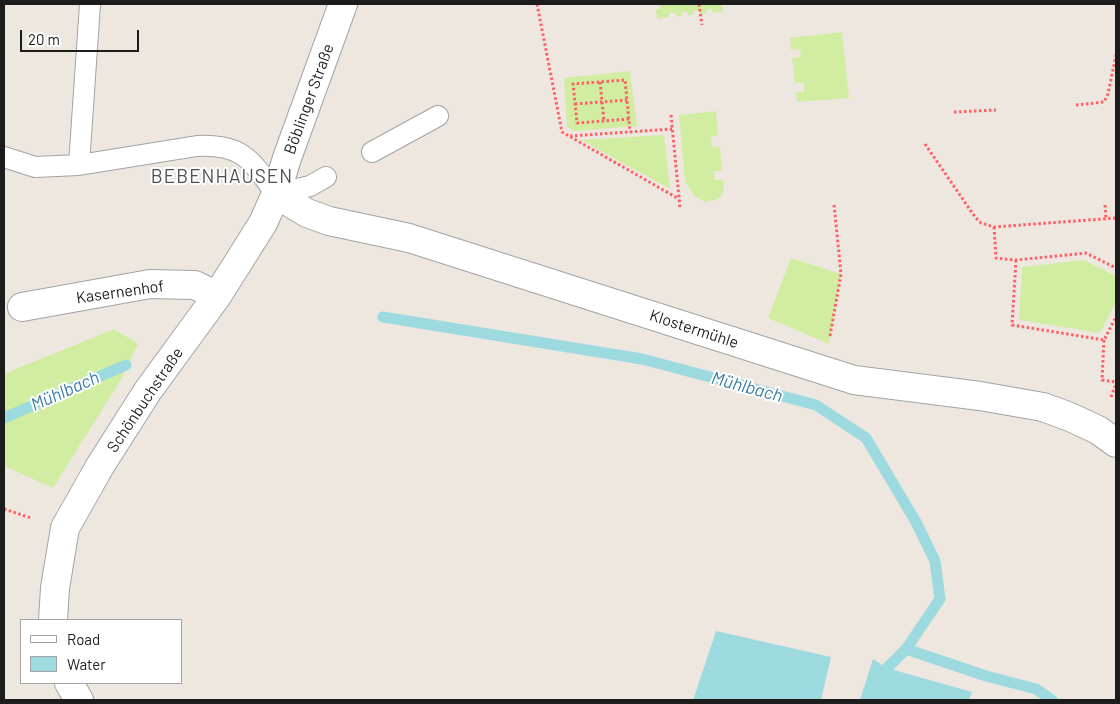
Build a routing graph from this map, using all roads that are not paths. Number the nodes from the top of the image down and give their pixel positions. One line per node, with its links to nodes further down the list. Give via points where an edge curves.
1 (90, 4): 6 (lane)
2 (343, 4): 8 (street, Böblinger Straße)
3 (438, 116): 4 (lane)
4 (372, 152)
5 (4, 157): 6 (lane, via 35,167)
6 (79, 165): 8 (lane, via 197,146 224,147 236,151 256,167)
7 (326, 177): 8 (lane, via 310,186)
8 (276, 194): 9 (street, Schönbuchstraße, via 263,223); 11 (street, Klostermühle, via 329,221 409,238 854,380 1043,407 1098,430)
9 (217, 296): 10 (street, Kasernenhof, via 195,285 150,284); 12 (street, Schönbuchstraße, via 147,392 65,528)
10 (22, 307)
11 (1116, 443)
12 (53, 619)
13 (70, 684): 14 (street)
14 (79, 700)

